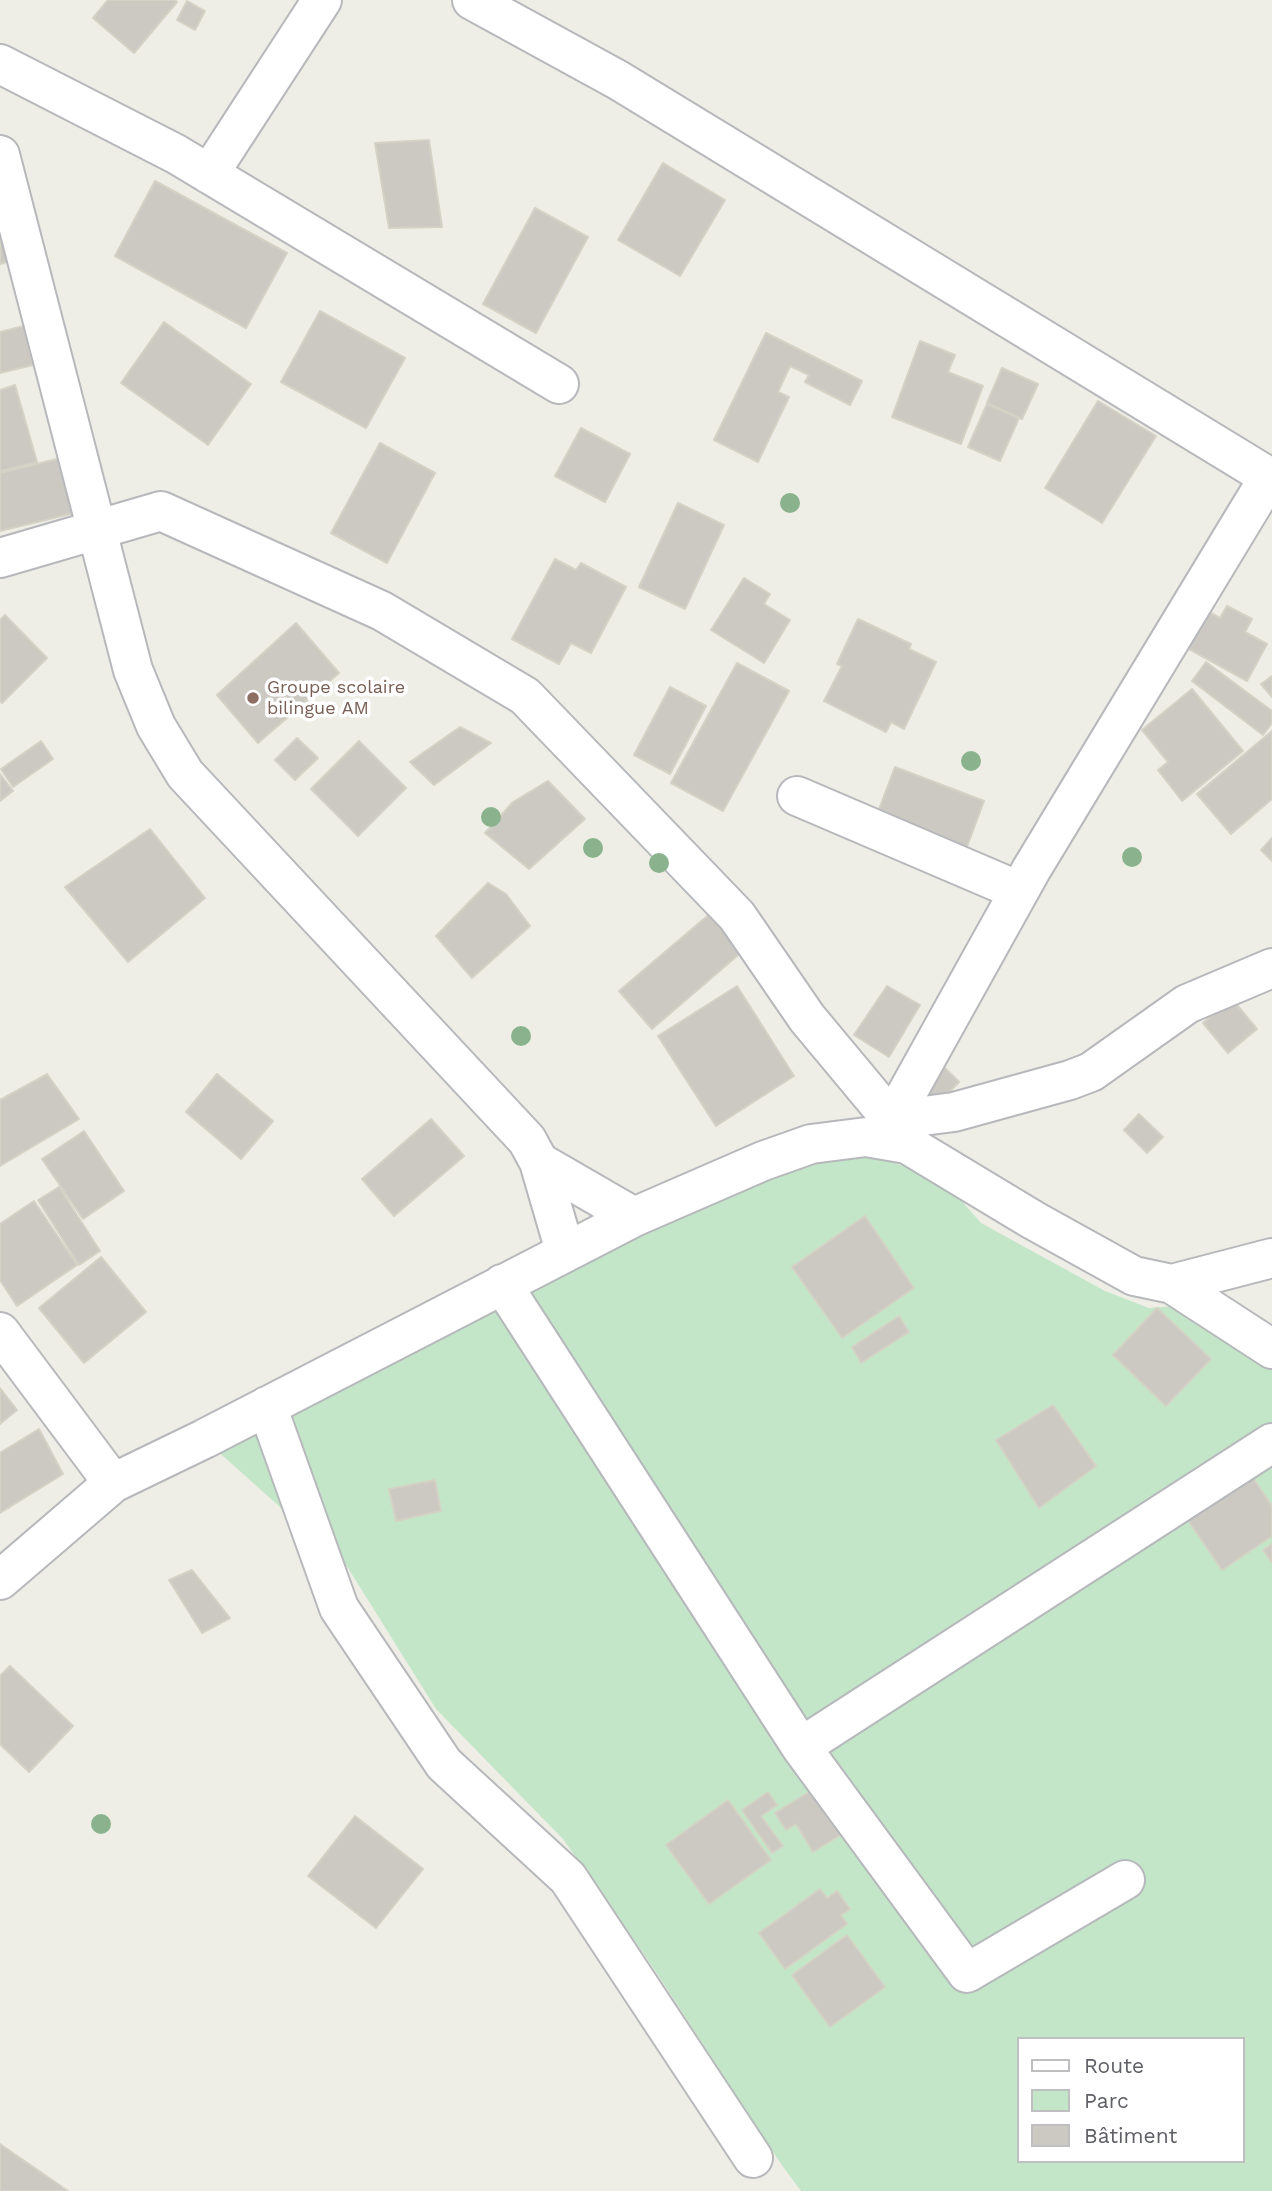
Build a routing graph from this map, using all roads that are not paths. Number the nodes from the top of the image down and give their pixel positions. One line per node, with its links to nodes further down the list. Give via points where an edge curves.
1 (322, 0): 5 (street)
2 (472, 0): 10 (street, via 630,88 1269,477)
3 (0, 64): 5 (street)
4 (0, 155): 7 (street)
5 (209, 174): 6 (street)
6 (559, 384)
7 (98, 530): 8 (street); 12 (street, via 161,511 382,611 525,696 737,916 807,1018); 13 (street, via 133,670 156,726 185,774 503,1113)
8 (0, 558)
9 (797, 796): 10 (street)
10 (1019, 891): 12 (street)
11 (1272, 968): 12 (street, via 1187,1004 1091,1072)
12 (900, 1132): 14 (street, via 811,1144 763,1160); 18 (street, via 1033,1220 1134,1276)
13 (539, 1162): 14 (street); 15 (street)
14 (634, 1217): 15 (street)
15 (565, 1251): 17 (street)
16 (1272, 1258): 18 (street)
17 (502, 1284): 21 (street); 25 (street)
18 (1172, 1284): 20 (street)
19 (0, 1332): 23 (street)
20 (1272, 1349)
21 (267, 1406): 23 (street); 27 (street, via 339,1608 444,1764 568,1878)
22 (1272, 1443): 25 (street)
23 (113, 1483): 24 (street)
24 (0, 1580)
25 (801, 1747): 26 (street, via 967,1973)
26 (1125, 1880)
27 (753, 2158)

